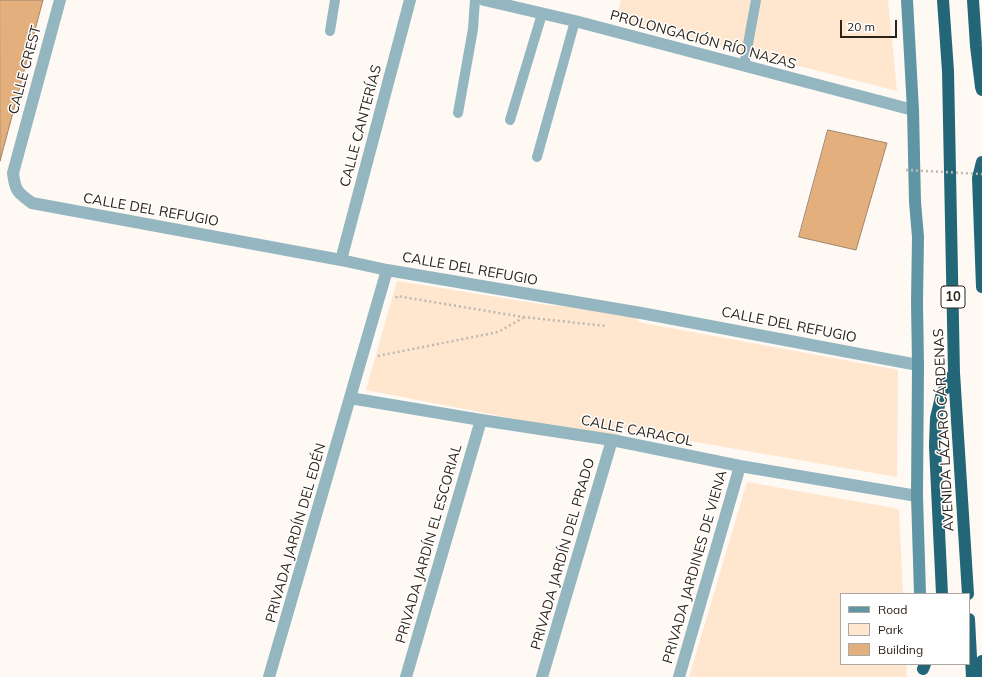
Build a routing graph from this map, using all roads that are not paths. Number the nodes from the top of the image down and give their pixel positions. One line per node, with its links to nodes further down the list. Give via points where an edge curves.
1 (60, 0): 21 (street, CALLE CREST, via 13,173 14,184)
2 (335, 0): 12 (lane)
3 (410, 0): 23 (street, CALLE CANTERÍAS)
4 (475, 0): 17 (lane, via 473,29)
5 (484, 0): 10 (street, PROLONGACIÓN RÍO NAZAS)
6 (756, 0): 14 (lane)
7 (907, 0): 16 (street, AVENIDA LÁZARO CÁRDENAS)
8 (973, 0): 13 (highway)
9 (942, 1): 27 (highway, AVENIDA LÁZARO CÁRDENAS / 10, via 948,71)
10 (542, 14): 11 (street, PROLONGACIÓN RÍO NAZAS); 18 (lane)
11 (574, 22): 14 (street, PROLONGACIÓN RÍO NAZAS); 19 (lane)
12 (330, 31)
13 (979, 49): 15 (highway)
14 (744, 66): 16 (street, PROLONGACIÓN RÍO NAZAS)
15 (982, 90)
16 (913, 110): 26 (street, AVENIDA LÁZARO CÁRDENAS, via 918,237)
17 (458, 113)
18 (510, 120)
19 (538, 157)
20 (982, 162): 22 (highway, via 978,178)
21 (20, 194): 23 (street, CALLE DEL REFUGIO, via 32,203)
22 (982, 245): 25 (highway)
23 (341, 260): 24 (street, CALLE DEL REFUGIO)
24 (387, 270): 26 (street, CALLE DEL REFUGIO); 28 (street, PRIVADA JARDÍN DEL EDÉN)
25 (982, 287)
26 (918, 364): 32 (street, AVENIDA LÁZARO CÁRDENAS)
27 (954, 373): 34 (highway, via 942,394 936,418); 35 (highway, AVENIDA LÁZARO CÁRDENAS / 10)
28 (350, 398): 29 (street, CALLE CARACOL); 38 (street, PRIVADA JARDÍN DEL EDÉN)
29 (481, 420): 30 (street, CALLE CARACOL); 39 (street, PRIVADA JARDÍN EL ESCORIAL)
30 (612, 440): 31 (street, CALLE CARACOL); 40 (street, PRIVADA JARDÍN DEL PRADO)
31 (740, 466): 32 (street, CALLE CARACOL); 41 (street, PRIVADA JARDINES DE VIENA)
32 (916, 496): 33 (street, AVENIDA LÁZARO CÁRDENAS)
33 (920, 593)
34 (942, 593)
35 (968, 593)
36 (970, 638): 42 (highway)
37 (982, 661): 43 (highway)
38 (269, 677)
39 (406, 677)
40 (542, 677)
41 (679, 677)
42 (972, 677)
43 (980, 677)

